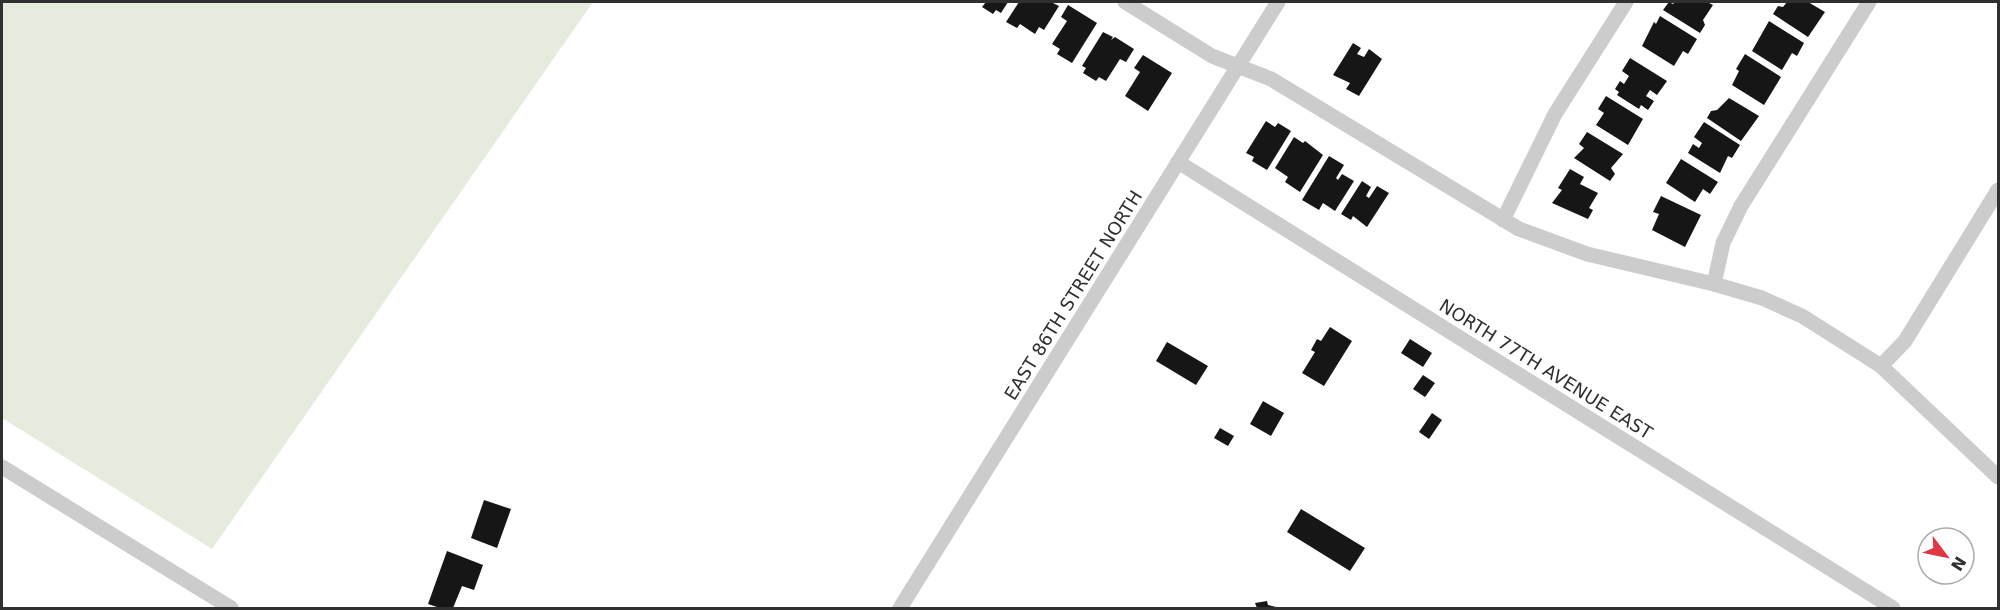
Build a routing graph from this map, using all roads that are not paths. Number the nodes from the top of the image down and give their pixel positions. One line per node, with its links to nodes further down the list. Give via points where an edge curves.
1 (1125, 2): 5 (street, via 1212,56)
2 (1278, 2): 5 (street, EAST 86TH STREET NORTH)
3 (1626, 2): 8 (street, via 1555,114)
4 (1869, 2): 9 (street, via 1741,206 1724,243)
5 (1238, 66): 6 (street, EAST 86TH STREET NORTH); 8 (street, via 1271,79)
6 (1178, 162): 14 (street, EAST 86TH STREET NORTH); 15 (street, NORTH 77TH AVENUE EAST)
7 (1998, 190): 10 (street, via 1905,340)
8 (1503, 220): 9 (street, via 1551,243 1587,254)
9 (1714, 284): 10 (street, via 1762,298 1802,316)
10 (1881, 366): 12 (street)
11 (2, 467): 13 (street)
12 (1998, 477)
13 (231, 609)
14 (900, 609)
15 (1893, 609)

